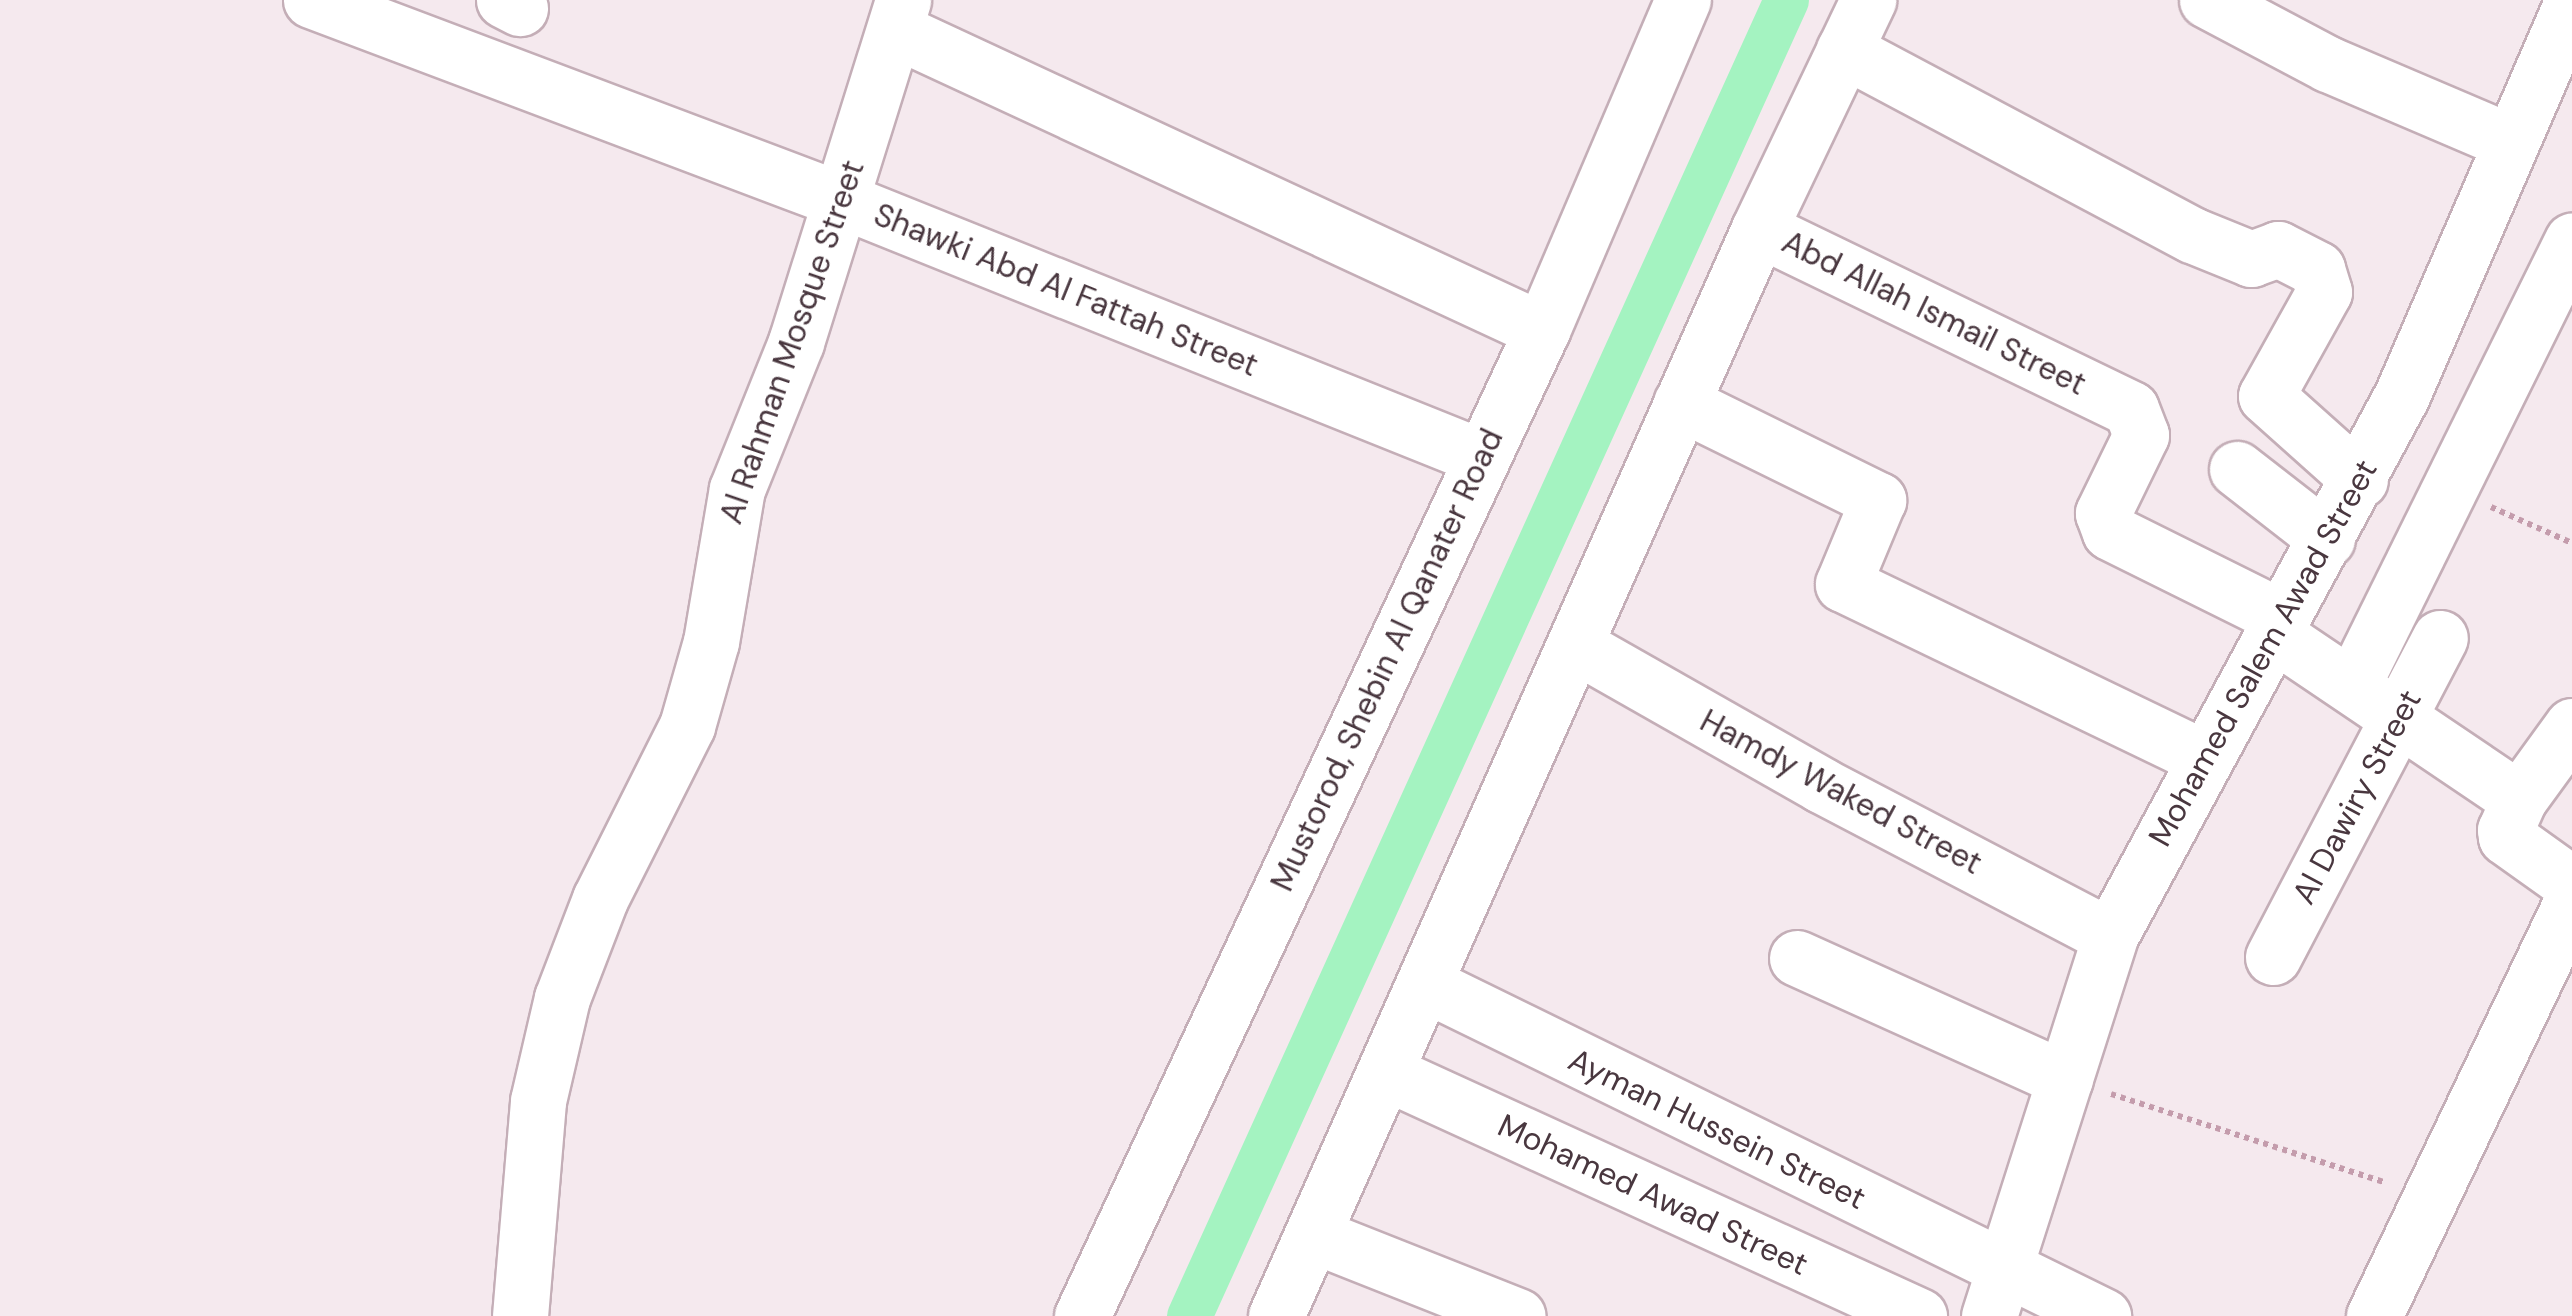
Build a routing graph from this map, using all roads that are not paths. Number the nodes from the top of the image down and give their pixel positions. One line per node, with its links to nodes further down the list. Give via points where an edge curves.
1 (311, 0): 9 (street, Shawki Abd Al Fattah Street)
2 (1683, 0): 12 (street, Mustorod, Shebin Al Qanater Road)
3 (1868, 0): 7 (street)
4 (2206, 0): 8 (street, via 2328,64)
5 (2572, 3): 8 (street, Mohamed Salem Awad Street)
6 (899, 15): 9 (street, Al Rahman Mosque Street); 12 (street)
7 (1844, 50): 10 (street); 16 (street, via 2192,235 2251,259 2278,249 2323,275 2324,292 2266,396)
8 (2511, 142): 16 (street, Mohamed Salem Awad Street)
9 (841, 200): 14 (street, Shawki Abd Al Fattah Street); 36 (street, Al Rahman Mosque Street, via 796,342 737,489 711,642 687,726 600,899 562,998 538,1101)
10 (1759, 228): 13 (street); 18 (street, Abd Allah Ismail Street, via 2109,397 2140,421 2136,449 2103,514 2110,532)
11 (2572, 240): 21 (street)
12 (1542, 330): 14 (street, Mustorod, Shebin Al Qanater Road)
13 (1681, 403): 20 (street); 24 (street, via 1877,499 1842,582)
14 (1482, 457): 37 (street, Mustorod, Shebin Al Qanater Road)
15 (2237, 469): 17 (street)
16 (2360, 480): 17 (street, Mohamed Salem Awad Street)
17 (2327, 539): 18 (street, Mohamed Salem Awad Street)
18 (2278, 626): 21 (street); 24 (street, Mohamed Salem Awad Street)
19 (2440, 638): 22 (street, Al Dawiry Street)
20 (1574, 645): 28 (street, Hamdy Waked Street, via 1821,785); 31 (street)
21 (2352, 686): 22 (street)
22 (2398, 718): 25 (street); 29 (street, Al Dawiry Street)
23 (2572, 726): 25 (street)
24 (2202, 757): 28 (street, Mohamed Salem Awad Street)
25 (2519, 798): 26 (street, via 2506,837)
26 (2572, 884)
27 (2572, 900): 42 (street)
28 (2110, 936): 33 (street, Mohamed Salem Awad Street)
29 (2274, 957)
30 (1797, 958): 33 (street)
31 (1427, 985): 32 (street); 35 (street, Ayman Hussein Street)
32 (1388, 1074): 34 (street); 40 (street, Mohamed Awad Street)
33 (2065, 1079): 35 (street, Mohamed Salem Awad Street)
34 (1313, 1235): 38 (street); 39 (street)
35 (1998, 1294): 41 (street, Ayman Hussein Street)
36 (520, 1316)
37 (1082, 1316)
38 (1276, 1316)
39 (1518, 1316)
40 (1919, 1316)
41 (2104, 1316)
42 (2374, 1316)

